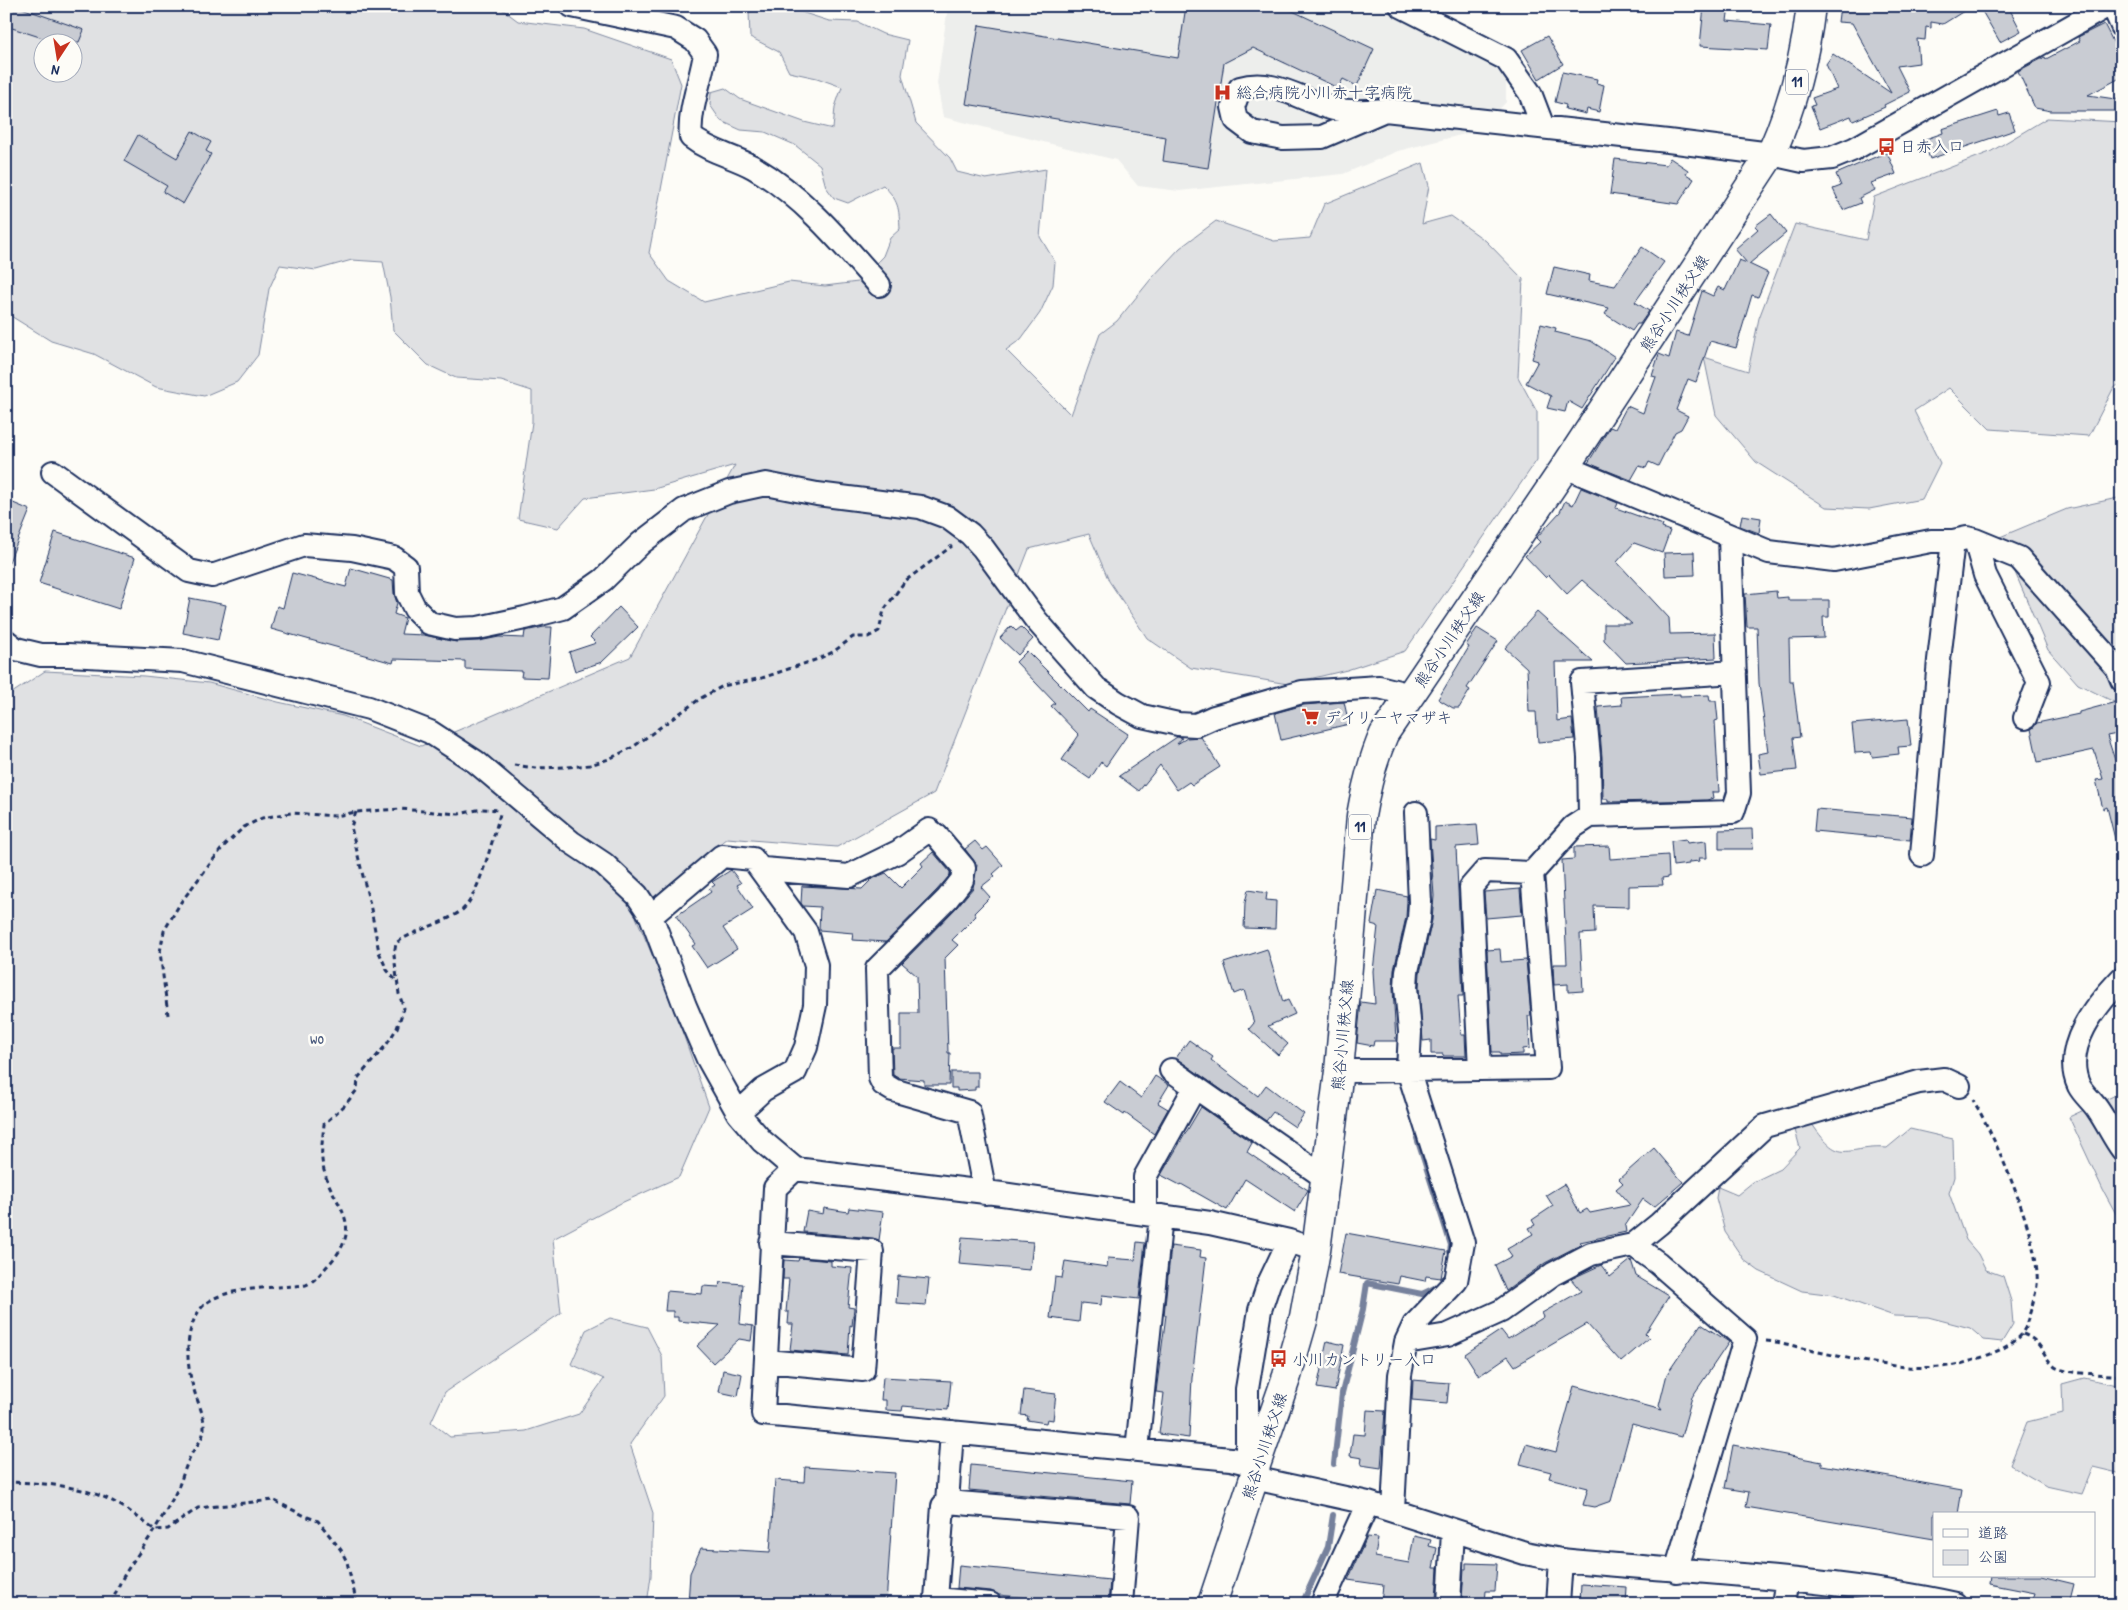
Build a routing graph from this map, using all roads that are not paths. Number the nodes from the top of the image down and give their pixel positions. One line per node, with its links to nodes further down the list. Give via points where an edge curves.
1 (572, 6): 10 (street, via 676,28 695,40 705,54 690,125 691,138 753,167 794,197)
2 (1401, 6): 8 (street, via 1506,58 1530,92)
3 (1811, 6): 9 (main road, 熊谷小川秩父線 / 11, via 1800,73)
4 (2107, 6): 9 (street, via 1854,149 1832,158 1803,161)
5 (2113, 6): 6 (street)
6 (2122, 26)
7 (1385, 110): 7 (street, via 1322,137 1283,138 1252,132 1236,120 1233,107 1240,88 1249,86 1277,87 1334,109 1359,112); 8 (street)
8 (1543, 128): 9 (street)
9 (1772, 154): 11 (main road, 熊谷小川秩父線 / 11)
10 (879, 285)
11 (1566, 467): 13 (street); 19 (main road, 熊谷小川秩父線 / 11)
12 (53, 472): 19 (street, via 189,571 212,576 304,545 352,548 394,558 406,567 407,593 415,608 429,623 455,629 478,628 563,608 603,580 684,510 729,492 766,484 920,507 947,517 970,534 1036,620 1096,688 1142,716 1196,725 1302,692 1379,687)
13 (1730, 537): 15 (street, via 1769,552 1834,560 1931,541); 17 (street)
14 (1975, 540): 15 (street); 18 (street, via 2019,558 2117,668); 20 (street, via 1985,575 2039,682)
15 (1953, 541): 23 (street)
16 (6, 641): 26 (street, via 16,649 41,656 183,661 369,708 430,732 476,762 571,842 604,864 637,895)
17 (1735, 672): 22 (street, via 1739,793 1733,812); 22 (street, via 1582,682 1589,757)
18 (2122, 680)
19 (1410, 694): 31 (main road, 熊谷小川秩父線 / 11, via 1384,734 1366,783)
20 (2025, 718)
21 (1416, 813): 30 (street, via 1420,902 1407,972)
22 (1590, 816): 25 (street, via 1572,827)
23 (1922, 855)
24 (763, 869): 26 (street, via 753,859 722,856); 34 (street, via 806,932 816,966 815,1005 806,1047 795,1072 763,1090); 38 (street, via 850,876 898,852 929,830 964,868 962,880 947,899 877,969 880,1078 893,1090 969,1112)
25 (1532, 874): 28 (street, via 1485,871 1471,887); 28 (street, via 1548,1068)
26 (651, 916): 34 (street, via 708,1059)
27 (2122, 978): 35 (street, via 2107,993 2085,1025 2074,1063 2080,1086)
28 (1480, 1069): 30 (street)
29 (1171, 1070): 33 (street)
30 (1408, 1070): 31 (street); 44 (street, via 1463,1243 1456,1281 1414,1325)
31 (1339, 1072): 37 (main road, 熊谷小川秩父線 / 11)
32 (1959, 1086): 42 (street, via 1944,1079 1919,1082 1765,1126)
33 (1195, 1087): 37 (street); 39 (street, via 1145,1177)
34 (738, 1113): 36 (street, via 762,1141)
35 (2122, 1149)
36 (795, 1169): 38 (street); 41 (street, via 776,1188)
37 (1327, 1179): 43 (main road, 熊谷小川秩父線 / 11)
38 (985, 1193): 39 (street)
39 (1153, 1215): 40 (street, via 1210,1223); 47 (street)
40 (1289, 1241): 43 (street); 48 (street, via 1260,1310 1247,1389)
41 (771, 1242): 45 (street); 45 (street, via 872,1251 863,1370)
42 (1633, 1245): 44 (street, via 1591,1254 1553,1274 1501,1311 1448,1335); 54 (street, via 1745,1339)
43 (1316, 1250): 48 (main road, 熊谷小川秩父線 / 11, via 1302,1325 1288,1376)
44 (1406, 1342): 51 (street, via 1400,1376)
45 (766, 1361): 46 (street, via 763,1414)
46 (952, 1432): 47 (street); 49 (street)
47 (1137, 1450): 48 (street)
48 (1252, 1468): 50 (street); 58 (main road, 熊谷小川秩父線 / 11)
49 (947, 1502): 56 (street, via 943,1506 936,1599); 57 (street, via 1128,1517)
50 (1368, 1503): 51 (street); 59 (street)
51 (1393, 1510): 52 (street)
52 (1453, 1531): 53 (street); 60 (street)
53 (1560, 1560): 54 (street); 61 (street)
54 (1676, 1571): 55 (street)
55 (1787, 1579): 62 (street); 63 (street, via 1881,1590)
56 (990, 1604)
57 (1121, 1604)
58 (1212, 1604)
59 (1322, 1604)
60 (1449, 1604)
61 (1558, 1604)
62 (1782, 1604)
63 (1956, 1604)

